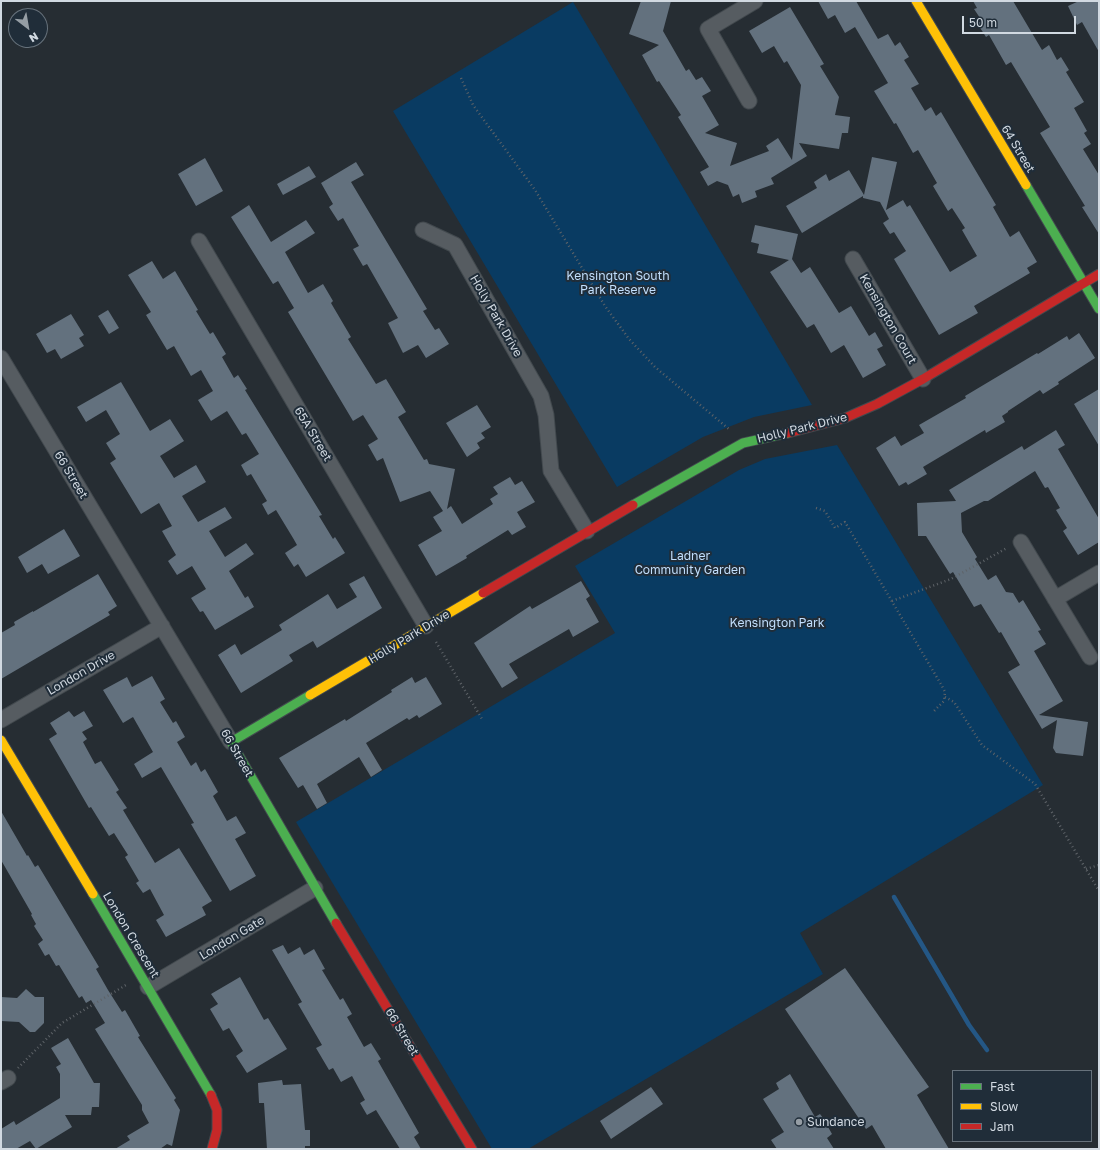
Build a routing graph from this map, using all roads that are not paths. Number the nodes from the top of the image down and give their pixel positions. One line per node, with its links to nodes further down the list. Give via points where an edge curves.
1 (756, 1): 3 (street, via 708,29)
2 (916, 1): 8 (street, 64 Street)
3 (749, 101)
4 (423, 230): 12 (street, Holly Park Drive, via 455,245 541,396 546,415 551,471)
5 (199, 241): 17 (street, 65A Street)
6 (853, 259): 11 (street, Kensington Court)
7 (1099, 274): 8 (street, Holly Park Drive)
8 (1084, 283): 9 (street, 64 Street); 11 (street, Holly Park Drive)
9 (1099, 309)
10 (1, 358): 16 (street, 66 Street)
11 (923, 379): 12 (street, Holly Park Drive, via 845,418 743,443)
12 (587, 531): 17 (street, Holly Park Drive)
13 (1021, 542): 15 (street)
14 (1099, 572): 15 (street)
15 (1055, 599): 18 (street)
16 (162, 626): 19 (street, London Drive); 21 (street, 66 Street)
17 (426, 626): 21 (street, Holly Park Drive)
18 (1090, 657)
19 (1, 720)
20 (1, 740): 23 (street, London Crescent)
21 (231, 742): 22 (street, 66 Street)
22 (315, 888): 23 (street, London Gate); 25 (street, 66 Street)
23 (148, 988): 24 (street, London Crescent, via 207,1086 217,1110 217,1130)
24 (212, 1149)
25 (472, 1149)

